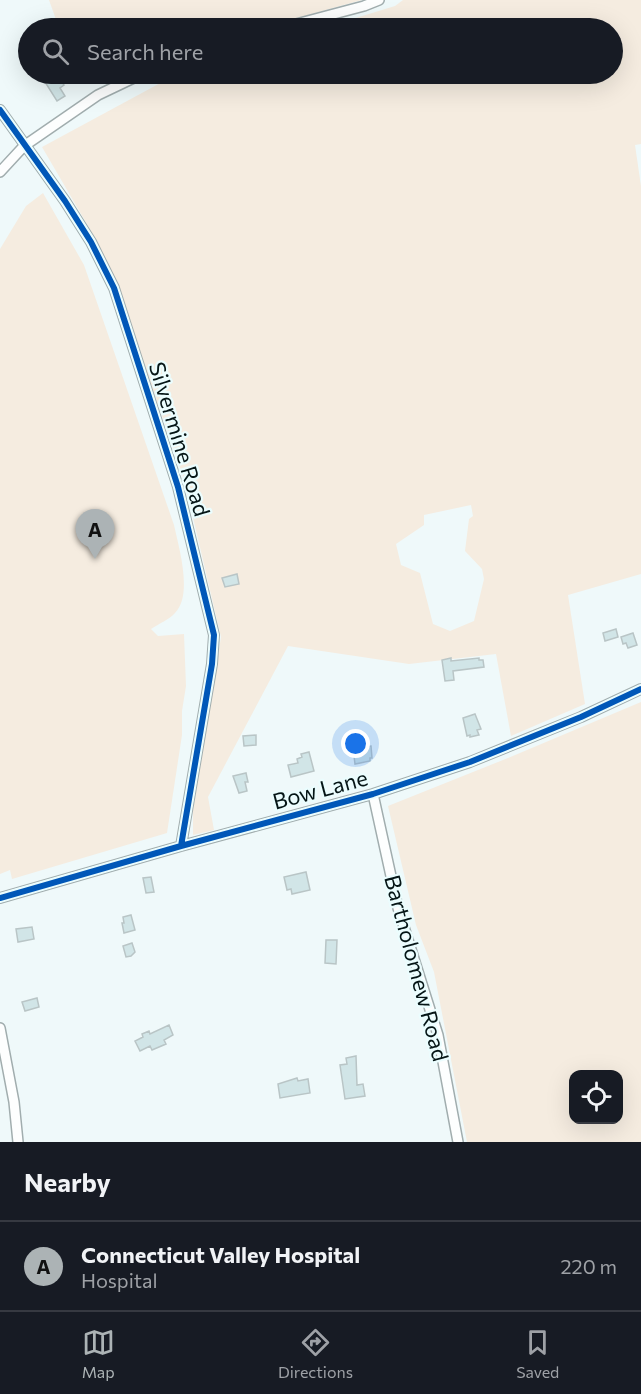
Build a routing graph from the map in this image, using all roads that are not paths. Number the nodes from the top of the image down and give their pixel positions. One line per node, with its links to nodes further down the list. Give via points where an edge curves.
1 (379, 0): 2 (street)
2 (319, 18)
3 (121, 84): 5 (street, via 98,95)
4 (0, 110): 5 (street, Silvermine Road)
5 (24, 146): 6 (street); 9 (street, Silvermine Road, via 91,242 114,288 178,488 214,635)
6 (0, 172)
7 (641, 689): 8 (street, Bow Lane, via 470,762)
8 (373, 794): 9 (street, Bow Lane); 13 (street, Bartholomew Road, via 398,908 438,1035)
9 (181, 846): 10 (street, Bow Lane)
10 (0, 898)
11 (0, 1028): 12 (street)
12 (18, 1142)
13 (458, 1142)

